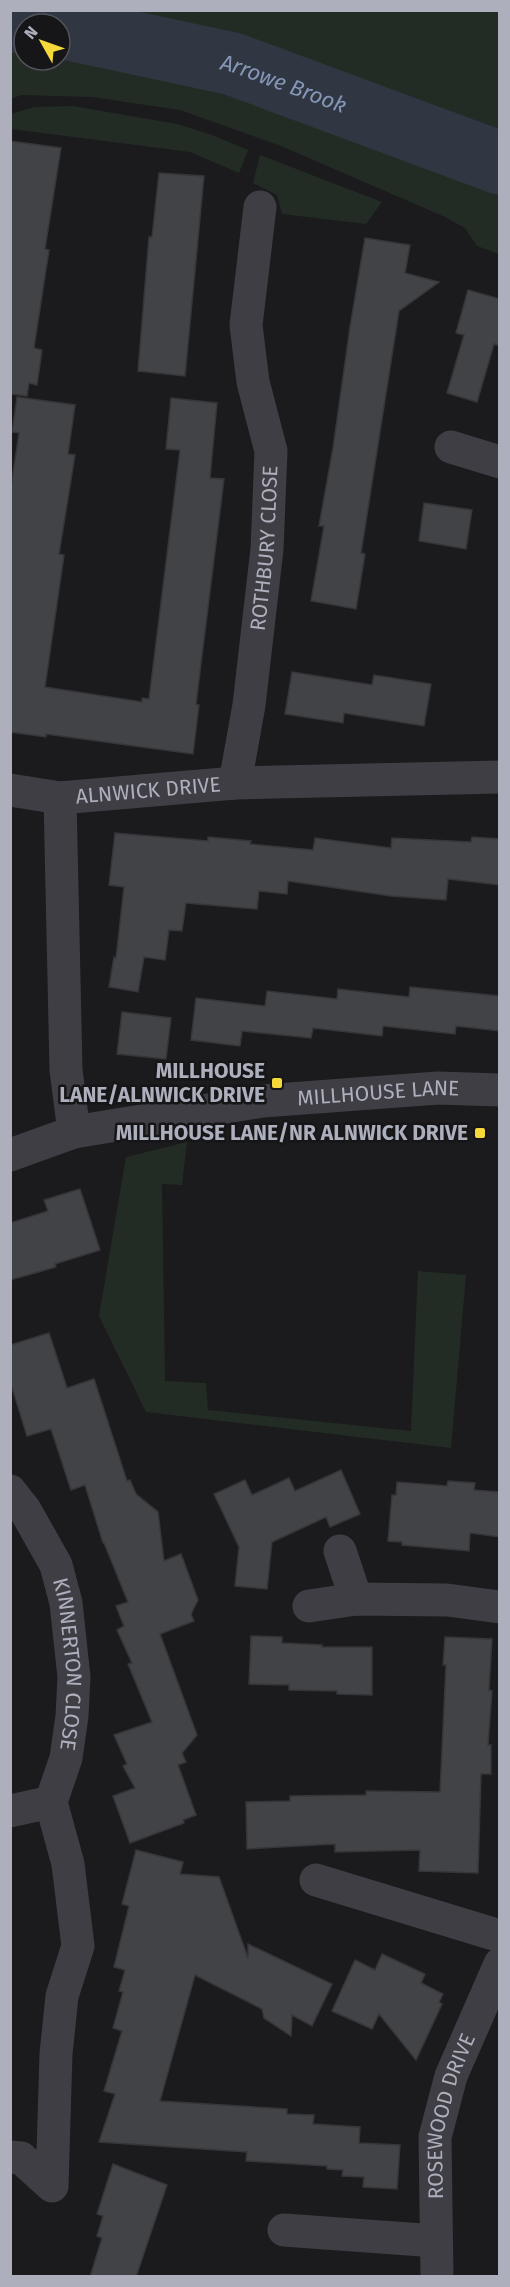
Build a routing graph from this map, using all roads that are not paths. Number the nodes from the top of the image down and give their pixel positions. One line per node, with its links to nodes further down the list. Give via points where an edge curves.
1 (260, 207): 5 (street, ROTHBURY CLOSE, via 246,326 253,382 272,451 266,560 249,705)
2 (451, 447): 3 (street)
3 (500, 462)
4 (500, 777): 5 (street, ALNWICK DRIVE)
5 (235, 783): 7 (street, ALNWICK DRIVE)
6 (10, 790): 7 (street)
7 (60, 798): 9 (street, ALNWICK DRIVE, via 66,1070)
8 (500, 1090): 9 (street, MILLHOUSE LANE, via 438,1088 263,1101)
9 (74, 1132): 10 (street, MILLHOUSE LANE)
10 (10, 1155)
11 (10, 1491): 16 (street, KINNERTON CLOSE, via 56,1565 72,1641 72,1716 66,1758)
12 (340, 1551): 13 (street)
13 (356, 1599): 14 (street); 15 (street, via 447,1600)
14 (309, 1605)
15 (500, 1607)
16 (51, 1802): 17 (street); 21 (street, via 68,1864 78,1946 62,1996 52,2186 21,2158)
17 (10, 1811)
18 (316, 1880): 19 (street)
19 (500, 1936)
20 (500, 1964): 23 (street, ROSEWOOD DRIVE, via 451,2076 435,2137)
21 (10, 2157)
22 (285, 2230): 23 (street)
23 (436, 2241): 24 (street, ROSEWOOD DRIVE)
24 (437, 2277)

